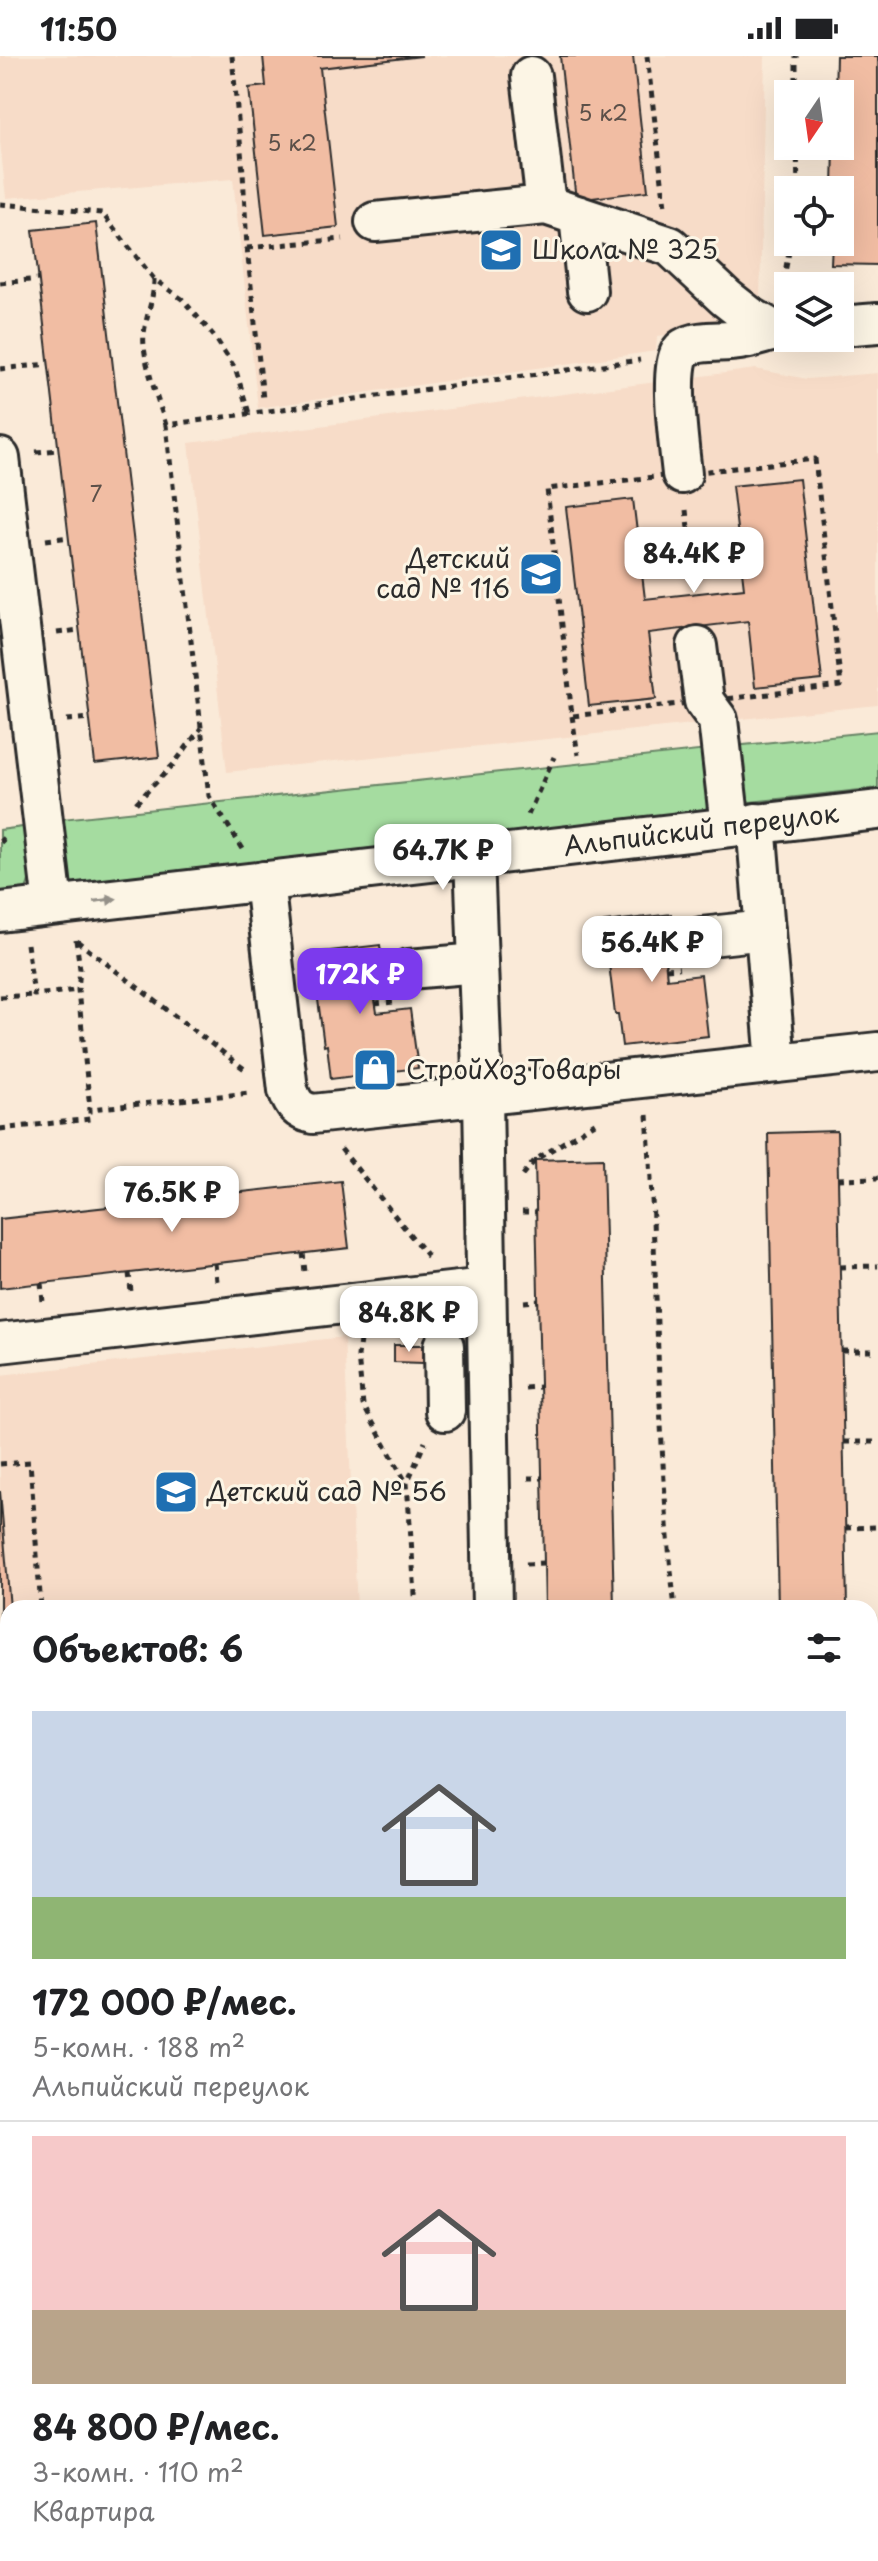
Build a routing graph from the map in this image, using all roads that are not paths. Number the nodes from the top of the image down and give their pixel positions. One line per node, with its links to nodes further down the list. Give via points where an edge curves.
1 (531, 76): 2 (street)
2 (563, 211): 3 (street); 4 (street); 7 (street, via 670,246 726,298)
3 (375, 222)
4 (587, 291)
5 (878, 323): 6 (street)
6 (854, 325)
7 (774, 326)
8 (774, 332): 10 (street, via 694,344 677,356)
9 (0, 458): 12 (street)
10 (682, 474)
11 (697, 646): 14 (street, via 704,701 718,720)
12 (12, 664): 18 (street)
13 (878, 810): 14 (street, Альпийский переулок)
14 (743, 825): 15 (street, Альпийский переулок); 19 (street)
15 (474, 857): 16 (street, Альпийский переулок); 21 (street)
16 (255, 867): 18 (street, Альпийский переулок, one-way to 16); 25 (street, via 293,1103 313,1114)
17 (0, 912): 18 (street, Альпийский переулок)
18 (60, 919)
19 (765, 930): 20 (street); 24 (street)
20 (701, 937)
21 (478, 963): 22 (street); 25 (street)
22 (409, 969)
23 (878, 1052): 24 (street)
24 (776, 1063): 25 (street)
25 (483, 1097): 26 (street)
26 (447, 1332): 27 (street, via 364,1301); 28 (street); 28 (street)
27 (0, 1343)
28 (486, 1378): 29 (street)
29 (492, 1600)

